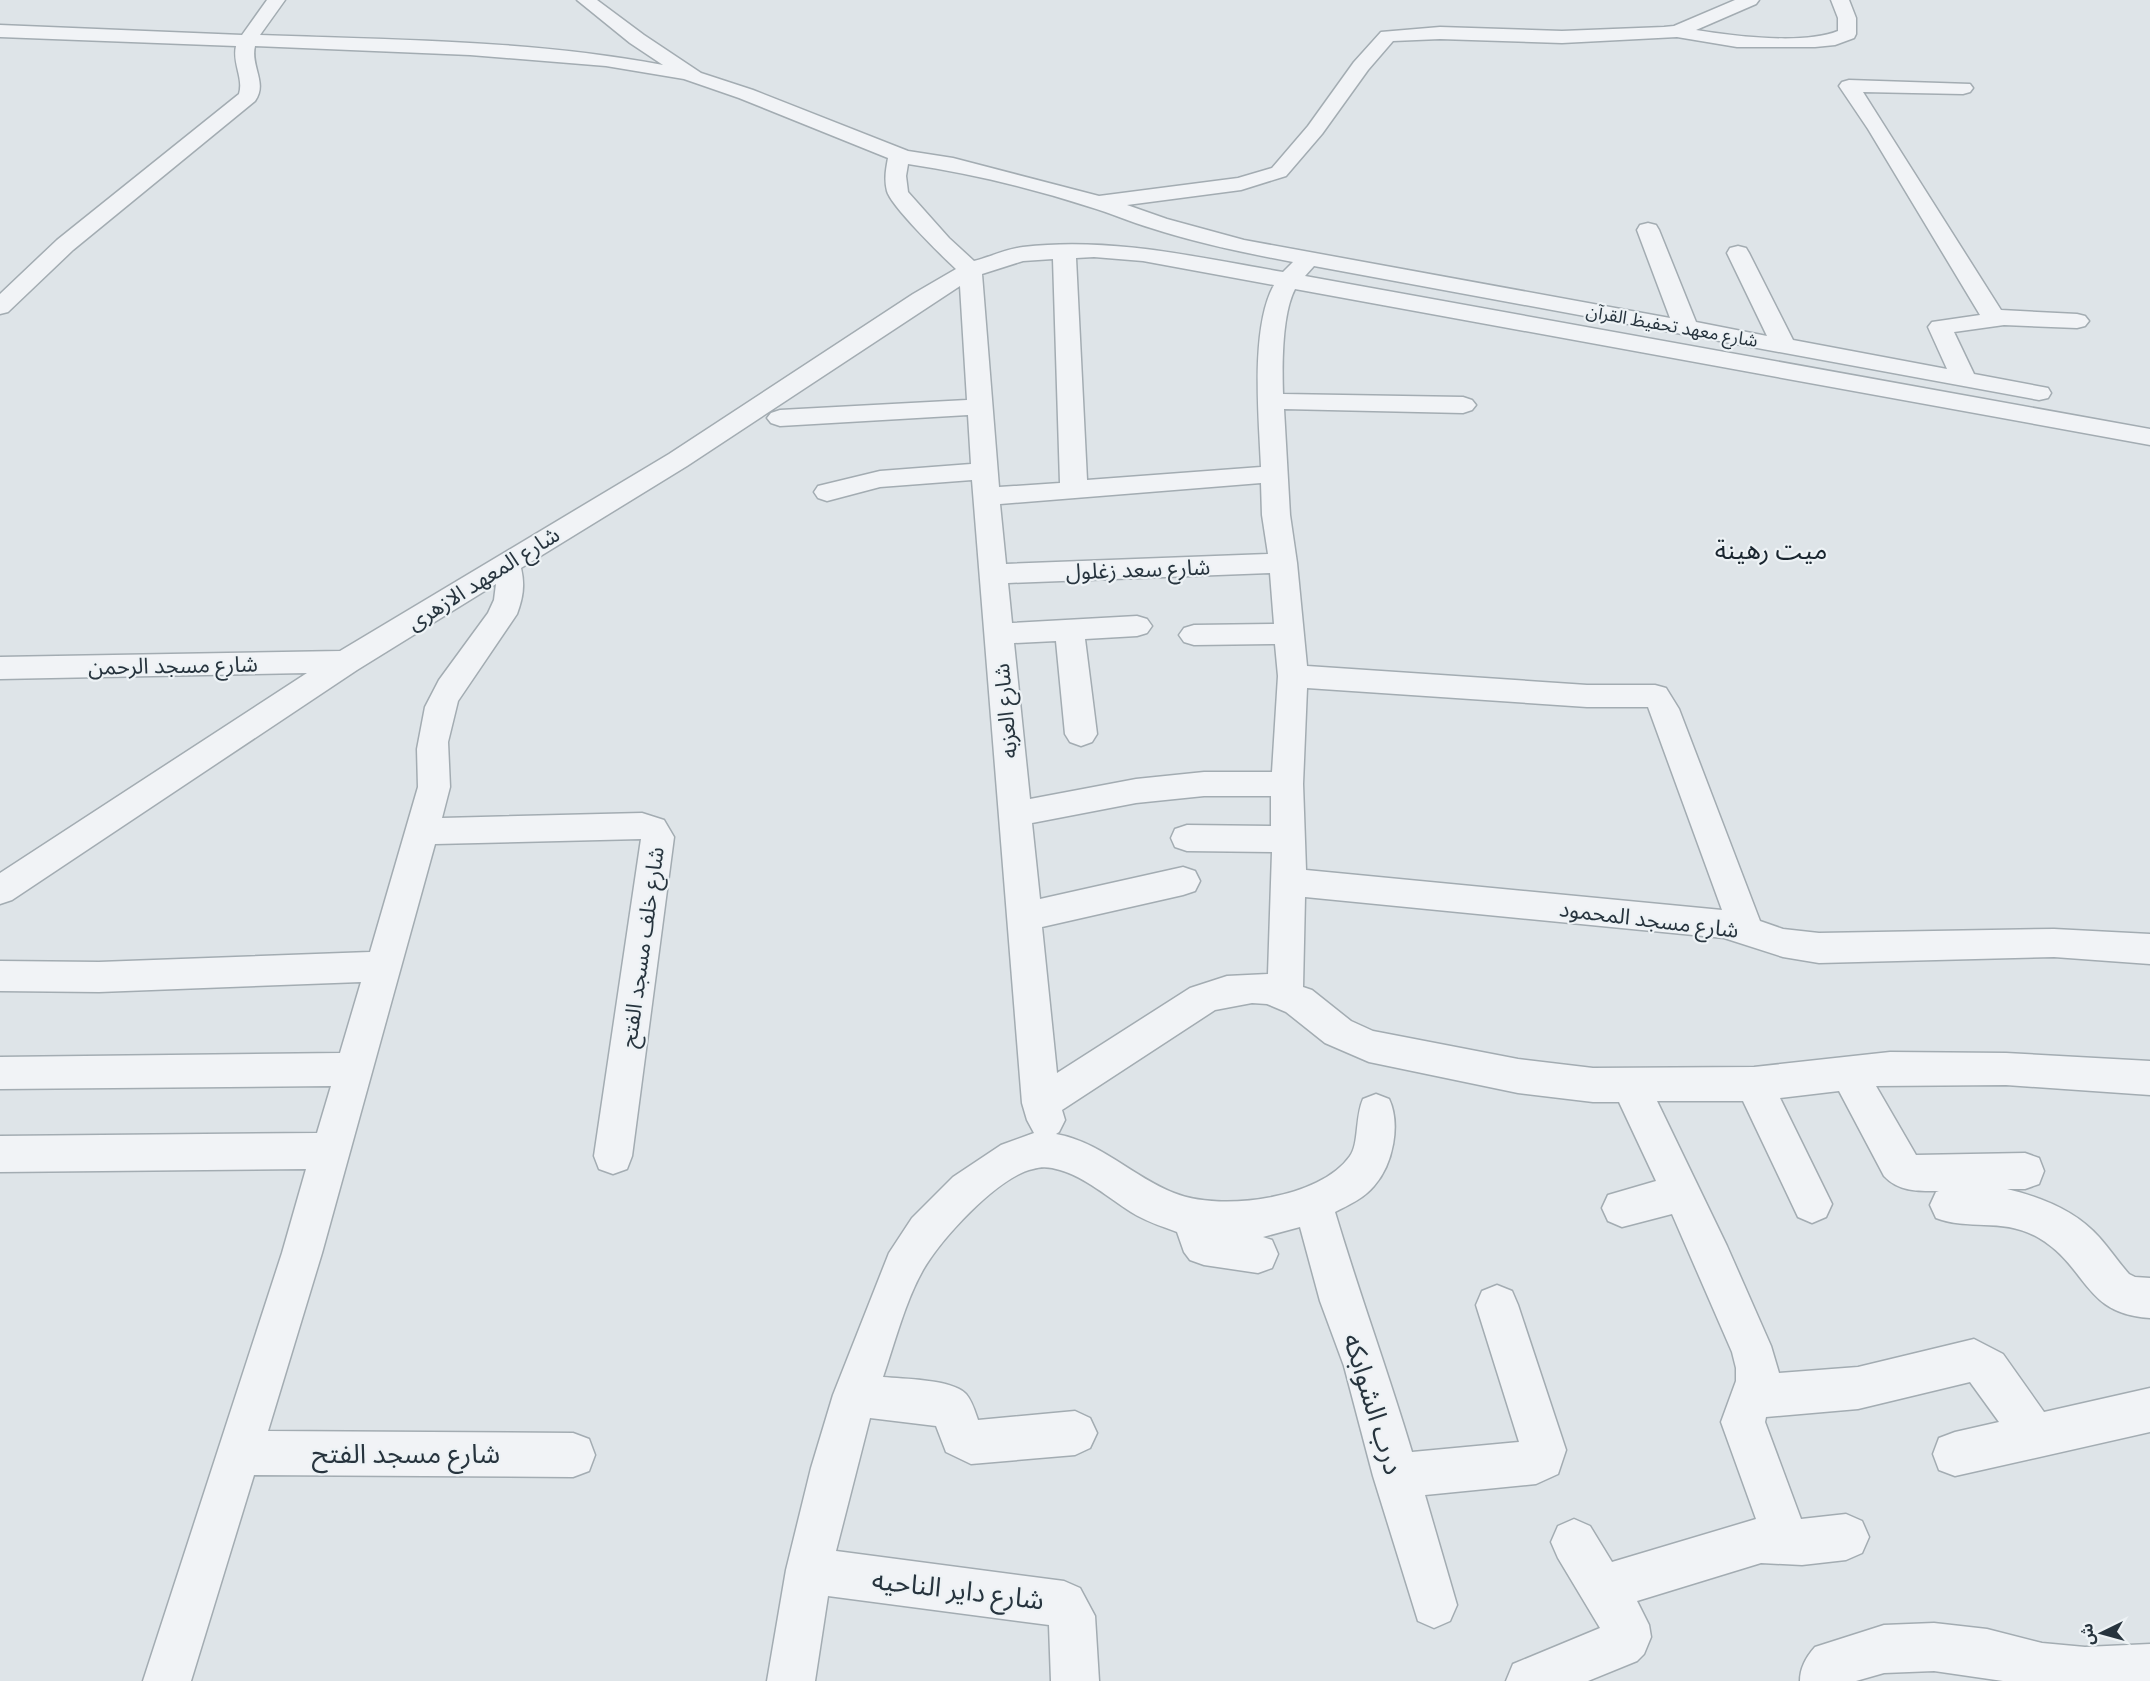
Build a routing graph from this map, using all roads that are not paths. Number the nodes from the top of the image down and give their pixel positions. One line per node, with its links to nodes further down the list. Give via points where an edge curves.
1 (276, 0): 7 (street)
2 (586, 0): 8 (street)
3 (1750, 0): 6 (street)
4 (1840, 0): 6 (street, via 1849,27 1847,34 1838,39 1723,41)
5 (0, 31): 7 (street)
6 (1678, 31): 11 (street, via 1571,37 1440,33 1388,36 1279,172 1241,184)
7 (248, 41): 8 (street, via 387,44 544,54 606,60); 18 (street, via 243,60 252,86 248,97 65,245)
8 (694, 77): 10 (street, شارع معهد تحفيظ القرآن)
9 (1963, 88): 19 (street, via 1849,86)
10 (898, 155): 11 (street, شارع معهد تحفيظ القرآن, via 953,164); 16 (street, via 898,193)
11 (1097, 202): 15 (street, شارع معهد تحفيظ القرآن, via 1194,234)
12 (1648, 230): 21 (street)
13 (1064, 250): 16 (street, شارع المعهد الازهرى, via 1021,254); 17 (street, شارع المعهد الازهرى, via 1143,254); 34 (street)
14 (1738, 253): 22 (street)
15 (1309, 260): 17 (street); 21 (street, شارع معهد تحفيظ القرآن)
16 (970, 270): 26 (street, شارع العزبه); 36 (street, شارع المعهد الازهرى, via 678,460)
17 (1288, 280): 24 (street, via 1281,293 1271,347); 30 (street, شارع المعهد الازهرى)
18 (0, 307)
19 (1993, 317): 20 (street); 23 (street, via 1995,322 1940,327)
20 (2077, 321)
21 (1686, 328): 22 (street, شارع معهد تحفيظ القرآن)
22 (1784, 346): 23 (street, شارع معهد تحفيظ القرآن)
23 (1964, 379): 27 (street, شارع معهد تحفيظ القرآن)
24 (1270, 401): 25 (street); 32 (street)
25 (1463, 405)
26 (980, 407): 29 (street); 33 (street, شارع العزبه)
27 (2114, 408): 28 (street, شارع معهد تحفيظ القرآن); 30 (street)
28 (2150, 415)
29 (780, 418)
30 (2140, 435): 31 (street)
31 (2150, 463)
32 (1274, 474): 34 (street); 37 (street)
33 (985, 484): 34 (street); 35 (street, via 880,479); 38 (street, شارع العزبه)
34 (1074, 490)
35 (827, 492)
36 (506, 563): 44 (street, شارع المعهد الازهرى); 50 (street, via 510,587 507,603 442,702 432,756 437,771)
37 (1283, 563): 38 (street, شارع سعد زغلول); 42 (street)
38 (993, 574): 41 (street, شارع العزبه)
39 (1137, 626): 40 (street)
40 (1069, 630): 41 (street); 47 (street)
41 (998, 634): 49 (street, شارع العزبه)
42 (1289, 634): 43 (street); 46 (street)
43 (1194, 635)
44 (346, 662): 45 (street, شارع مسجد الرحمن); 55 (street, شارع المعهد الازهرى)
45 (0, 668)
46 (1293, 676): 48 (street); 57 (street, via 1587,696 1655,696 1664,709)
47 (1081, 734)
48 (1287, 784): 49 (street, via 1204,784 1136,791); 52 (street)
49 (1015, 814): 56 (street, شارع العزبه)
50 (420, 831): 59 (street); 73 (street, شارع خلف مسجد الفتح, via 638,826 655,830 658,837)
51 (1187, 838): 52 (street)
52 (1288, 838): 54 (street)
53 (1183, 881): 56 (street)
54 (1289, 882): 57 (street, شارع مسجد المحمود, via 1702,921); 61 (street)
55 (0, 890)
56 (1024, 917): 68 (street, شارع العزبه)
57 (1746, 929): 58 (street, شارع مسجد المحمود, via 1784,943 1819,948 2013,943)
58 (2150, 948)
59 (382, 966): 60 (street, via 99,977); 62 (street)
60 (0, 976)
61 (1285, 994): 67 (street, via 1313,1010 1338,1032 1369,1046 1518,1076); 68 (street, via 1252,987 1203,999)
62 (353, 1069): 63 (street); 71 (street)
63 (0, 1073)
64 (1849, 1073): 65 (street, via 1890,1068 2006,1069); 66 (street); 74 (street, via 1905,1171)
65 (2150, 1078)
66 (1754, 1084): 67 (street); 77 (street)
67 (1630, 1086): 75 (street)
68 (1041, 1103): 70 (street, شارع العزبه)
69 (1376, 1112): 76 (street, via 1373,1152 1367,1167 1356,1179)
70 (1056, 1150): 80 (street, via 1068,1153 1162,1208); 84 (street, via 1031,1151 1013,1160 977,1182 945,1209 915,1247 893,1290)
71 (331, 1151): 72 (street); 89 (street)
72 (0, 1154)
73 (613, 1156)
74 (2025, 1172)
75 (1681, 1193): 79 (street); 85 (street, via 1725,1285 1754,1359 1758,1372)
76 (1313, 1203): 80 (street, via 1242,1221); 92 (street, درب الشوابكه)
77 (1812, 1204)
78 (1950, 1205): 82 (street, via 1985,1204 2032,1216 2078,1243 2113,1288 2128,1297)
79 (1622, 1208)
80 (1194, 1217): 81 (street, via 1198,1238 1204,1246)
81 (1258, 1254)
82 (2150, 1298)
83 (1497, 1305): 92 (street, via 1544,1450 1542,1458)
84 (854, 1395): 87 (street, via 947,1406 956,1413 964,1441); 96 (street)
85 (1752, 1397): 88 (street, via 1858,1388 1974,1360 1988,1369); 94 (street, via 1743,1422)
86 (2150, 1410): 88 (street)
87 (1075, 1433)
88 (2034, 1435): 90 (street)
89 (239, 1453): 91 (street, شارع مسجد الفتح); 100 (street)
90 (1955, 1454)
91 (573, 1455)
92 (1395, 1476): 98 (street, درب الشوابكه)
93 (1846, 1537): 94 (street)
94 (1786, 1540): 97 (street, via 1761,1540)
95 (1574, 1542): 97 (street)
96 (809, 1570): 101 (street); 102 (street, شارع داير الناحيه, via 1064,1604 1072,1616)
97 (1602, 1588): 103 (street, via 1625,1625 1624,1641)
98 (1434, 1605)
99 (2150, 1668): 104 (street, via 2085,1671 2042,1667 1987,1653 1934,1647 1884,1649 1832,1664 1824,1673)
100 (166, 1681)
101 (791, 1681)
102 (1075, 1681)
103 (1530, 1681)
104 (1824, 1681)

